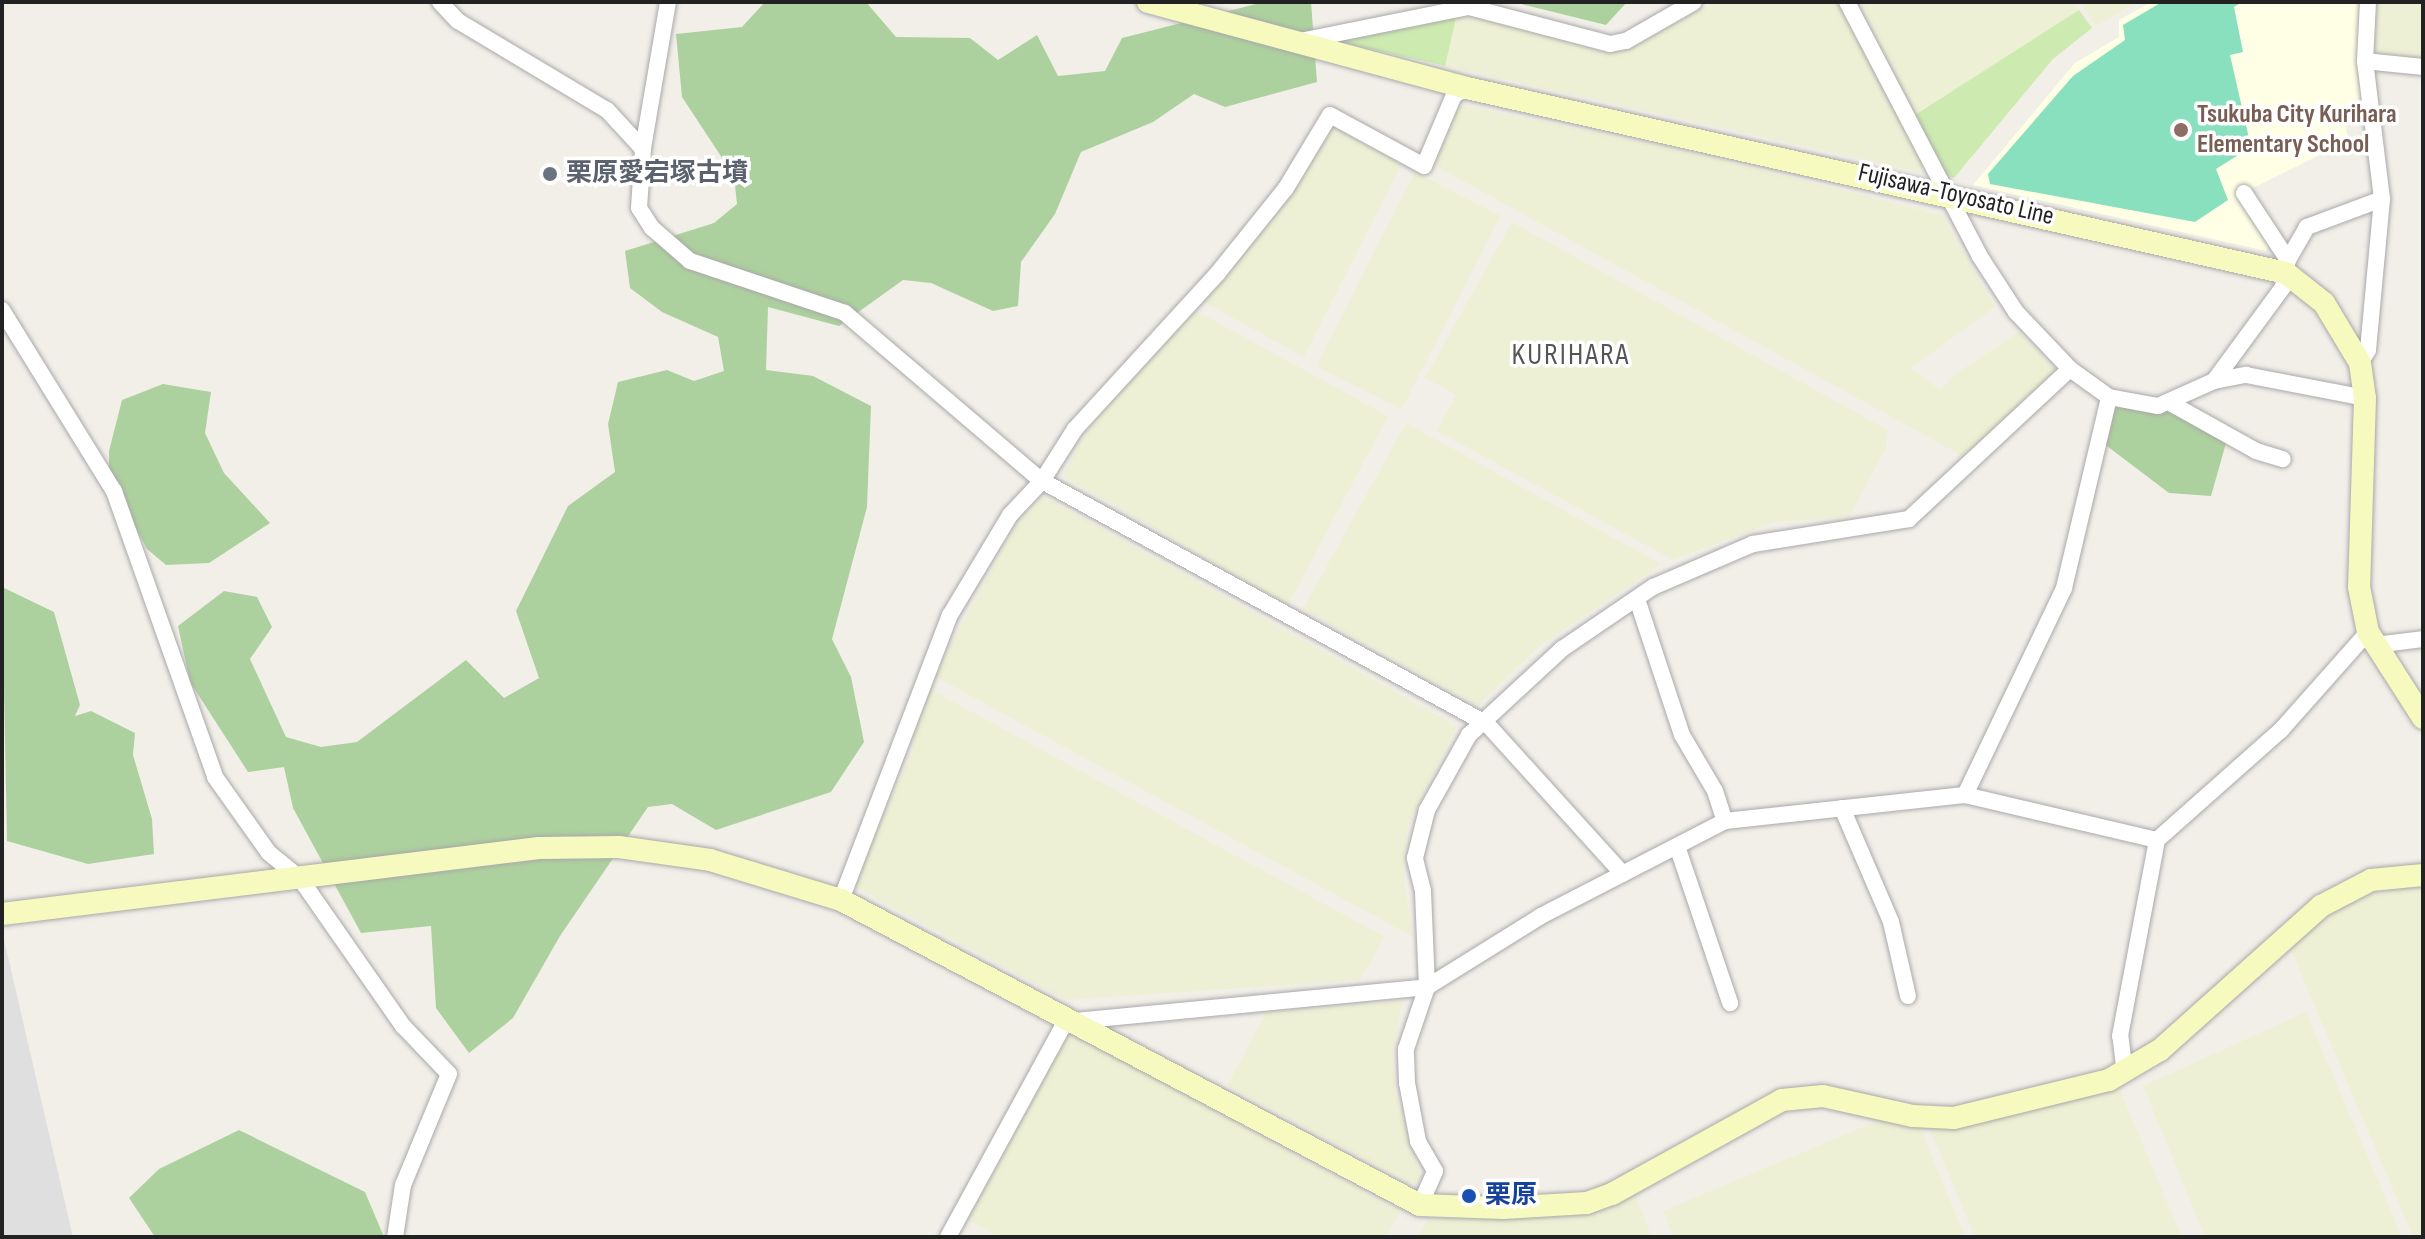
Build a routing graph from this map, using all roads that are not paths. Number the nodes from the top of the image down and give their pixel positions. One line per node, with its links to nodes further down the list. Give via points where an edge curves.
1 (440, 2): 12 (street, via 458,21 607,110)
2 (668, 2): 12 (street)
3 (1148, 2): 8 (street, Fujisawa-Toyosato Line)
4 (1694, 2): 7 (street, via 1626,41 1610,44)
5 (1847, 2): 13 (street)
6 (2368, 2): 9 (street)
7 (1469, 5): 8 (street)
8 (1294, 43): 11 (street, Fujisawa-Toyosato Line)
9 (2365, 61): 10 (street); 15 (street)
10 (2423, 67)
11 (1467, 88): 13 (street, Fujisawa-Toyosato Line); 25 (street, via 1454,95 1424,166 1330,115 1286,188 1217,274 1075,429)
12 (643, 149): 25 (street, via 641,217 690,261 845,313)
13 (1943, 191): 16 (street, Fujisawa-Toyosato Line); 19 (street, via 2016,312)
14 (2244, 193): 16 (street)
15 (2382, 199): 16 (street, via 2307,227); 18 (street, via 2368,350)
16 (2287, 266): 18 (street, Fujisawa-Toyosato Line, via 2324,303); 20 (street, via 2283,287)
17 (2, 310): 38 (street, via 114,491 215,777 269,853)
18 (2360, 363): 22 (street, Fujisawa-Toyosato Line)
19 (2070, 369): 21 (street); 26 (street, via 1909,519 1753,544)
20 (2214, 381): 22 (street, via 2246,375); 23 (street)
21 (2109, 397): 23 (street); 31 (street, via 2064,588)
22 (2365, 398): 27 (street, Fujisawa-Toyosato Line, via 2358,557)
23 (2172, 404): 24 (street, via 2256,451)
24 (2283, 459)
25 (1042, 481): 30 (street); 39 (street, via 1010,515 950,615)
26 (1637, 599): 30 (street, via 1562,649); 33 (street, via 1682,735 1715,791)
27 (2372, 639): 28 (street); 29 (street, Fujisawa-Toyosato Line); 34 (street, via 2281,730)
28 (2423, 639)
29 (2423, 718)
30 (1487, 724): 36 (street); 41 (street, via 1469,735 1448,764 1415,858 1423,891)
31 (1965, 795): 32 (street); 34 (street)
32 (1842, 808): 33 (street); 42 (street, via 1891,922)
33 (1725, 821): 35 (street)
34 (2157, 840): 45 (street, via 2120,1036)
35 (1677, 846): 36 (street); 43 (street)
36 (1623, 874): 41 (street)
37 (2423, 875): 45 (street, via 2371,880 2321,906 2160,1050)
38 (299, 877): 39 (street, via 539,848 619,847 761,871); 40 (street); 47 (street, via 403,1026 449,1074 403,1185)
39 (841, 900): 44 (street)
40 (2, 914)
41 (1427, 987): 44 (street); 46 (street, via 1406,1049 1418,1141 1435,1171)
42 (1908, 996)
43 (1730, 1003)
44 (1065, 1022): 46 (street); 48 (street)
45 (2125, 1074): 46 (street, via 1954,1118 1913,1116 1823,1096 1782,1100 1587,1203)
46 (1420, 1205)
47 (395, 1237)
48 (948, 1237)

